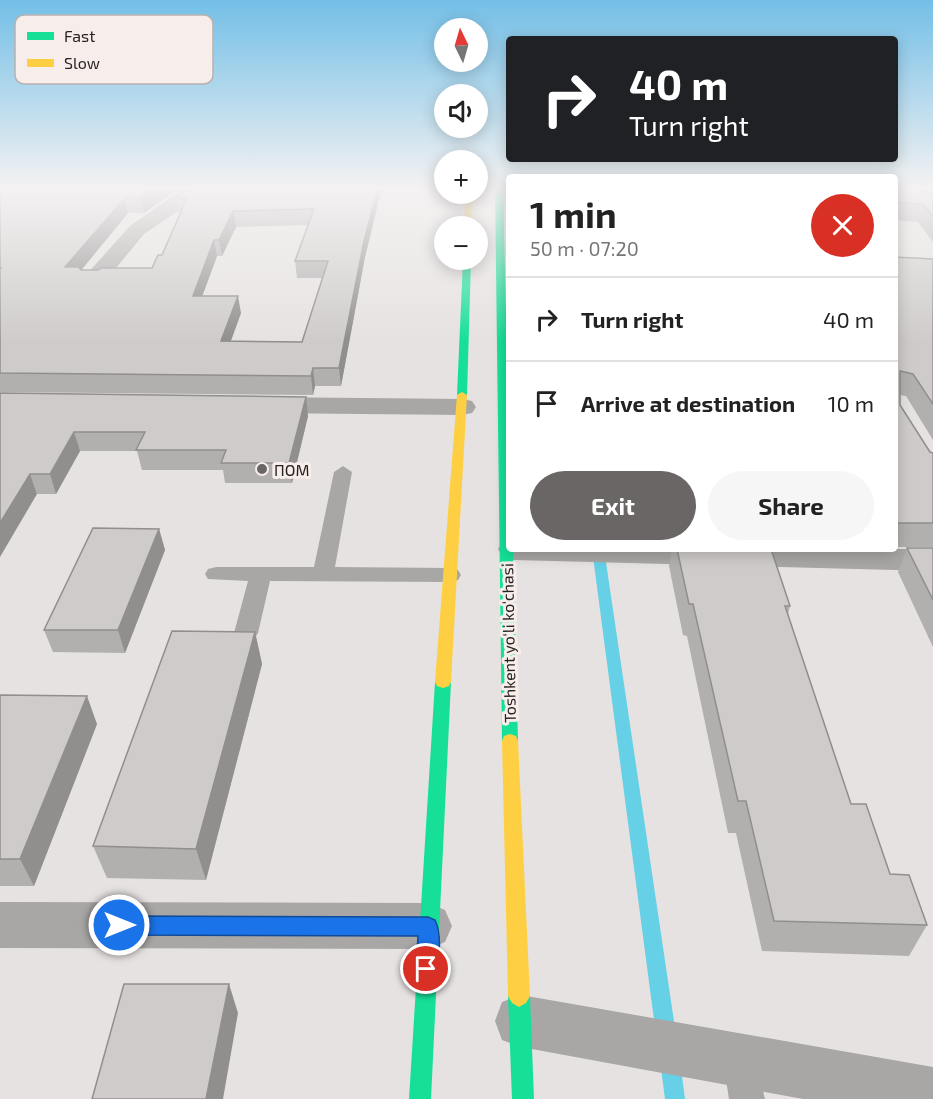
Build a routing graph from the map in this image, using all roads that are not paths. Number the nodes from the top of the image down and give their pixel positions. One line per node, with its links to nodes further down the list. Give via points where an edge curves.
1 (130, 238): 4 (street)
2 (467, 270): 6 (highway)
3 (485, 270): 8 (highway, Toshkent yo‘li ko‘chasi)
4 (94, 280)
5 (237, 404): 6 (street)
6 (462, 407): 15 (highway)
7 (343, 472): 14 (lane)
8 (506, 514)
9 (509, 552): 19 (highway, Toshkent yo‘li ko‘chasi)
10 (635, 552): 11 (street)
11 (933, 560)
12 (216, 574): 13 (lane)
13 (261, 574): 14 (lane); 16 (lane)
14 (323, 574): 15 (lane)
15 (450, 575): 18 (highway)
16 (246, 633)
17 (0, 925): 18 (street)
18 (428, 926): 22 (highway)
19 (521, 1020): 20 (street, via 642,1042); 23 (highway, Toshkent yo‘li ko‘chasi)
20 (727, 1070): 21 (street)
21 (933, 1095)
22 (420, 1099)
23 (523, 1099)

